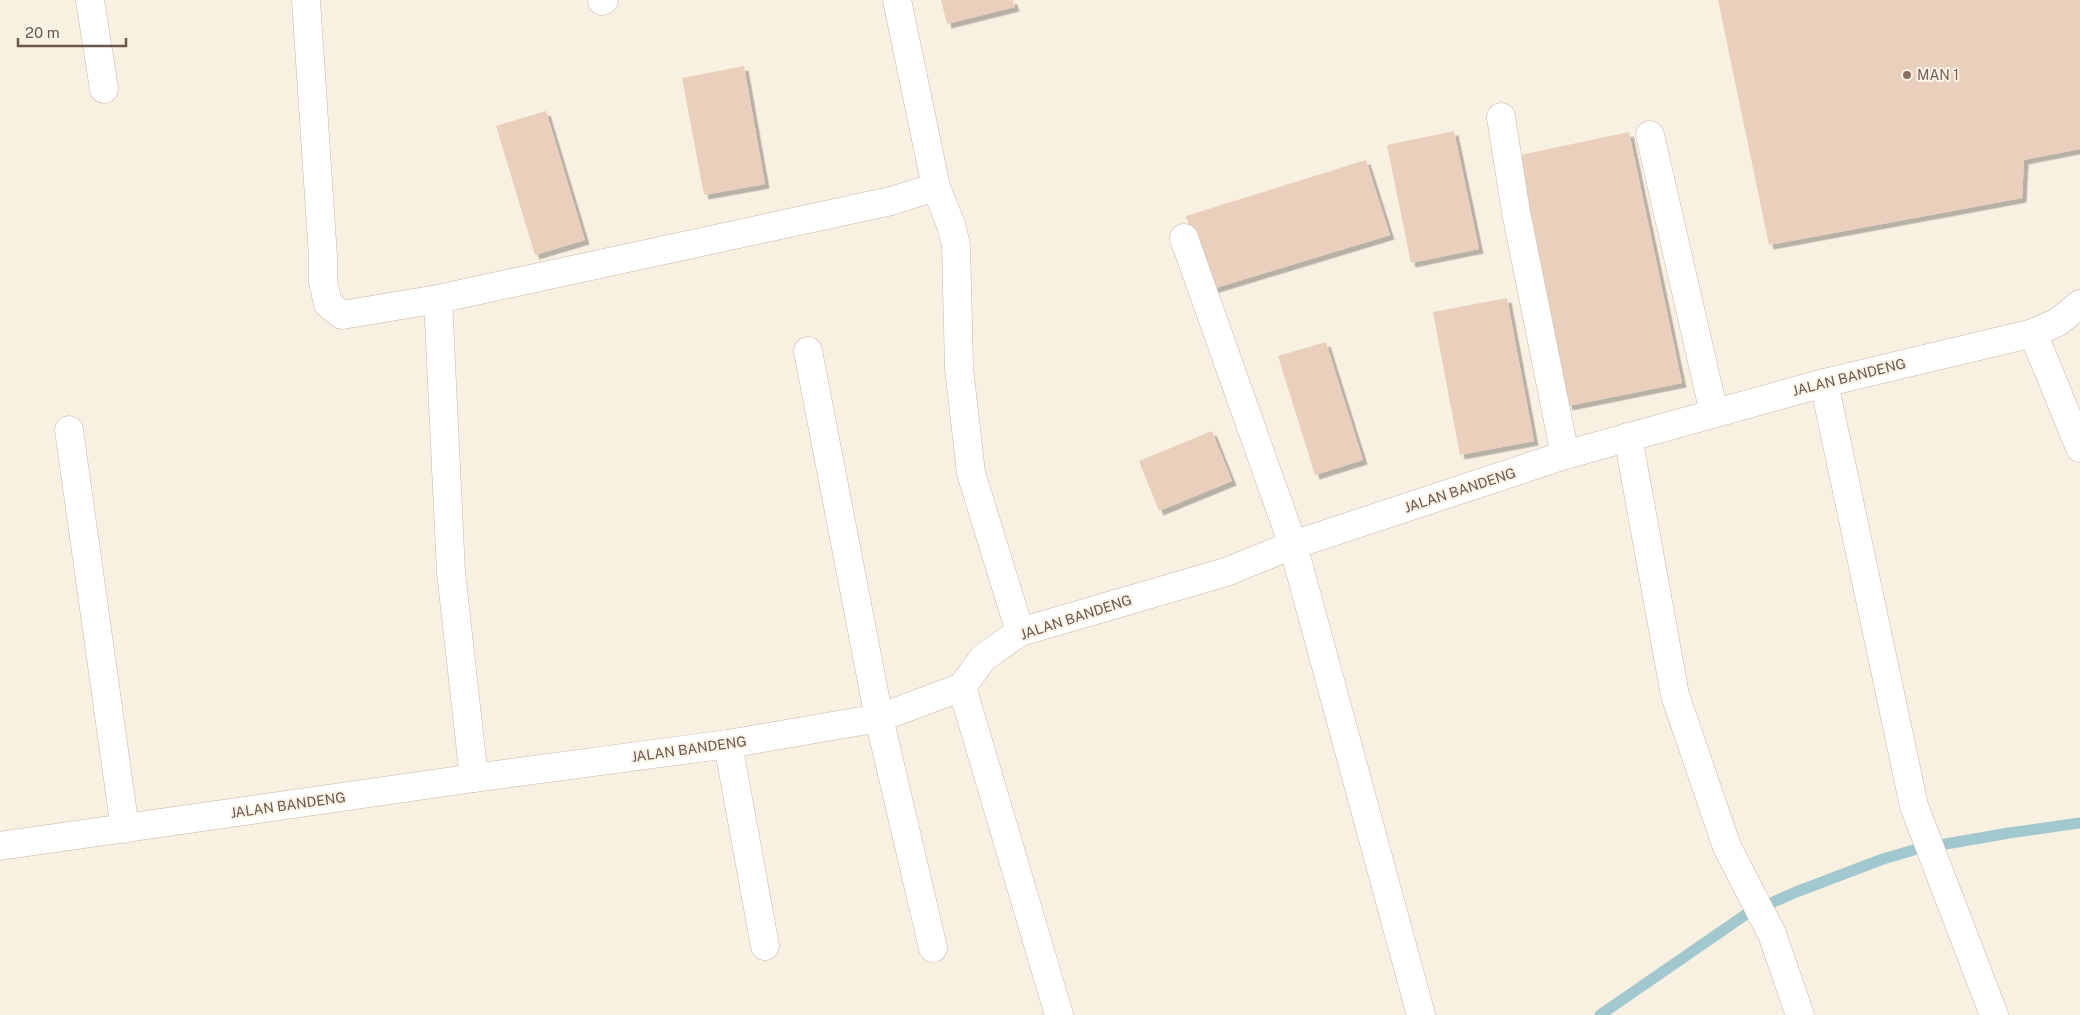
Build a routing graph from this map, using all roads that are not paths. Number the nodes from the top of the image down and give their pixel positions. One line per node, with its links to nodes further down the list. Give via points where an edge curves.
1 (90, 0): 4 (street)
2 (306, 0): 9 (street, via 323,281 328,304 342,315)
3 (897, 0): 7 (street)
4 (104, 89)
5 (1501, 117): 18 (street, via 1516,212)
6 (1650, 135): 14 (street)
7 (936, 187): 9 (street, via 891,201); 20 (street, via 956,245 959,368 971,473)
8 (1184, 238): 19 (street)
9 (438, 298): 24 (street, via 452,572)
10 (2080, 304): 11 (street, JALAN BANDENG, via 2058,322)
11 (2033, 333): 13 (street, JALAN BANDENG); 17 (street)
12 (808, 351): 22 (street)
13 (1824, 383): 14 (street, JALAN BANDENG); 32 (street, via 1914,806)
14 (1714, 413): 16 (street, JALAN BANDENG)
15 (68, 430): 25 (street)
16 (1628, 437): 18 (street, JALAN BANDENG); 31 (street, via 1675,695 1727,847 1772,934)
17 (2080, 448)
18 (1565, 455): 19 (street, JALAN BANDENG)
19 (1293, 545): 20 (street, JALAN BANDENG, via 1226,572); 30 (street)
20 (1020, 632): 21 (street, JALAN BANDENG, via 983,658)
21 (962, 687): 22 (street, JALAN BANDENG); 29 (street)
22 (879, 718): 23 (street, JALAN BANDENG); 28 (street)
23 (728, 744): 24 (street, JALAN BANDENG); 27 (street)
24 (474, 778): 25 (street, JALAN BANDENG)
25 (125, 829): 26 (street, JALAN BANDENG)
26 (0, 846)
27 (765, 946)
28 (933, 948)
29 (1059, 1015)
30 (1421, 1015)
31 (1800, 1015)
32 (1994, 1015)

